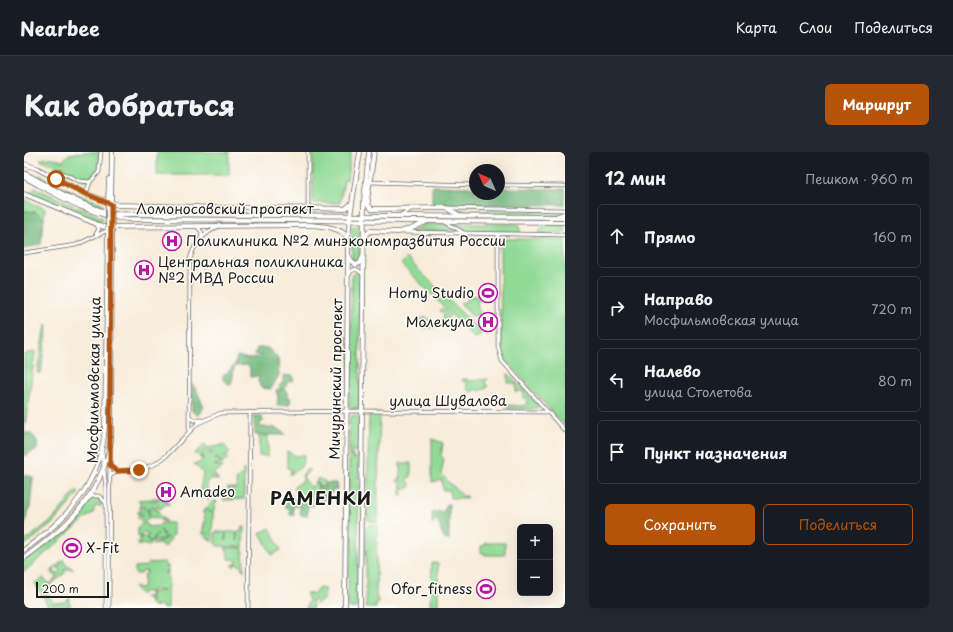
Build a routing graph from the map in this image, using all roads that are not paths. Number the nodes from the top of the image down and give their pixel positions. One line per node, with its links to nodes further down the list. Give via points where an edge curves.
1 (101, 152): 11 (street, via 99,172)
2 (111, 152): 20 (main road, Мосфильмовская улица)
3 (308, 152): 22 (street)
4 (360, 152): 19 (main road, Мичуринский проспект)
5 (369, 152): 34 (main road, Мичуринский проспект, via 364,183)
6 (374, 152): 12 (main road)
7 (24, 164): 10 (main road)
8 (24, 173): 26 (main road)
9 (24, 178): 26 (main road, via 82,208)
10 (56, 179): 11 (street, via 59,171 79,181); 17 (main road)
11 (90, 182): 17 (street)
12 (370, 182): 13 (street); 18 (main road)
13 (469, 185)
14 (505, 185): 15 (street)
15 (565, 186)
16 (24, 194): 41 (main road)
17 (86, 194): 20 (main road)
18 (368, 200): 24 (main road, via 368,206 372,208); 34 (main road)
19 (352, 202): 22 (main road, via 344,209); 33 (main road, Мичуринский проспект)
20 (110, 203): 21 (main road); 46 (main road, Мосфильмовская улица, bridge)
21 (198, 207): 22 (street); 28 (main road)
22 (308, 208): 29 (main road)
23 (447, 208): 24 (main road); 25 (street); 31 (main road)
24 (411, 209): 30 (street)
25 (565, 210)
26 (102, 213): 28 (main road, Ломоносовский проспект); 36 (main road, Ломоносовский проспект, via 128,219)
27 (565, 213): 32 (street)
28 (217, 215): 29 (main road, Ломоносовский проспект)
29 (289, 216): 33 (main road, Ломоносовский проспект)
30 (396, 217): 31 (main road); 34 (main road)
31 (463, 217): 32 (main road)
32 (553, 217): 35 (main road)
33 (349, 218): 34 (main road); 34 (main road, via 359,221); 37 (main road, Ломоносовский проспект); 54 (main road, Мичуринский проспект)
34 (364, 218): 38 (main road); 52 (main road, Мичуринский проспект)
35 (565, 218)
36 (211, 220): 37 (main road, Ломоносовский проспект); 42 (main road)
37 (325, 220): 43 (main road)
38 (428, 221): 39 (main road); 47 (main road, via 411,230)
39 (443, 221): 40 (main road); 48 (street)
40 (565, 222)
41 (97, 225): 46 (main road); 49 (street, via 99,229)
42 (240, 225): 43 (main road); 45 (main road)
43 (304, 225): 54 (main road, via 339,230)
44 (198, 227): 45 (main road); 46 (main road); 53 (street, via 202,233)
45 (217, 227): 53 (street)
46 (110, 228): 49 (street); 60 (main road, Мосфильмовская улица)
47 (398, 232): 48 (street); 52 (main road, via 369,231)
48 (467, 234): 50 (street)
49 (96, 235): 55 (street, via 76,245)
50 (498, 235): 51 (street); 63 (street, via 498,346 502,361)
51 (565, 235)
52 (364, 238): 57 (main road, Мичуринский проспект)
53 (201, 239): 65 (street, via 190,260)
54 (348, 240): 56 (main road, Мичуринский проспект)
55 (24, 253)
56 (348, 254): 57 (main road, via 356,265); 58 (main road, Мичуринский проспект)
57 (364, 255): 59 (main road, Мичуринский проспект)
58 (348, 276): 59 (street, via 356,269); 64 (main road, Мичуринский проспект)
59 (363, 276): 61 (main road, Мичуринский проспект)
60 (108, 380): 69 (main road, Мосфильмовская улица); 70 (main road, Мосфильмовская улица)
61 (362, 411): 63 (street, улица Шувалова); 64 (street, улица Шувалова); 83 (main road, Мичуринский проспект)
62 (250, 412): 64 (street, улица Шувалова); 66 (street, улица Шувалова, via 221,413); 81 (street)
63 (549, 412): 67 (street)
64 (346, 413): 82 (main road, Мичуринский проспект)
65 (188, 415): 66 (street, via 193,420); 68 (street)
66 (205, 419): 68 (street)
67 (565, 431)
68 (188, 432): 73 (street, via 155,464 139,470)
69 (110, 445): 71 (street, Мосфильмовская улица); 72 (main road)
70 (102, 451): 72 (street, Мосфильмовская улица); 77 (main road, via 75,506 50,531)
71 (110, 465): 73 (street); 74 (street, Мосфильмовская улица)
72 (103, 469): 75 (main road); 76 (street, Мосфильмовская улица)
73 (117, 471): 74 (street)
74 (110, 476): 80 (street, Мосфильмовская улица)
75 (86, 501): 76 (street, via 96,495); 78 (main road, via 64,527)
76 (106, 503): 79 (street, Мосфильмовская улица)
77 (24, 550)
78 (24, 558)
79 (106, 608)
80 (109, 608)
81 (248, 608)
82 (345, 608)
83 (360, 608)

